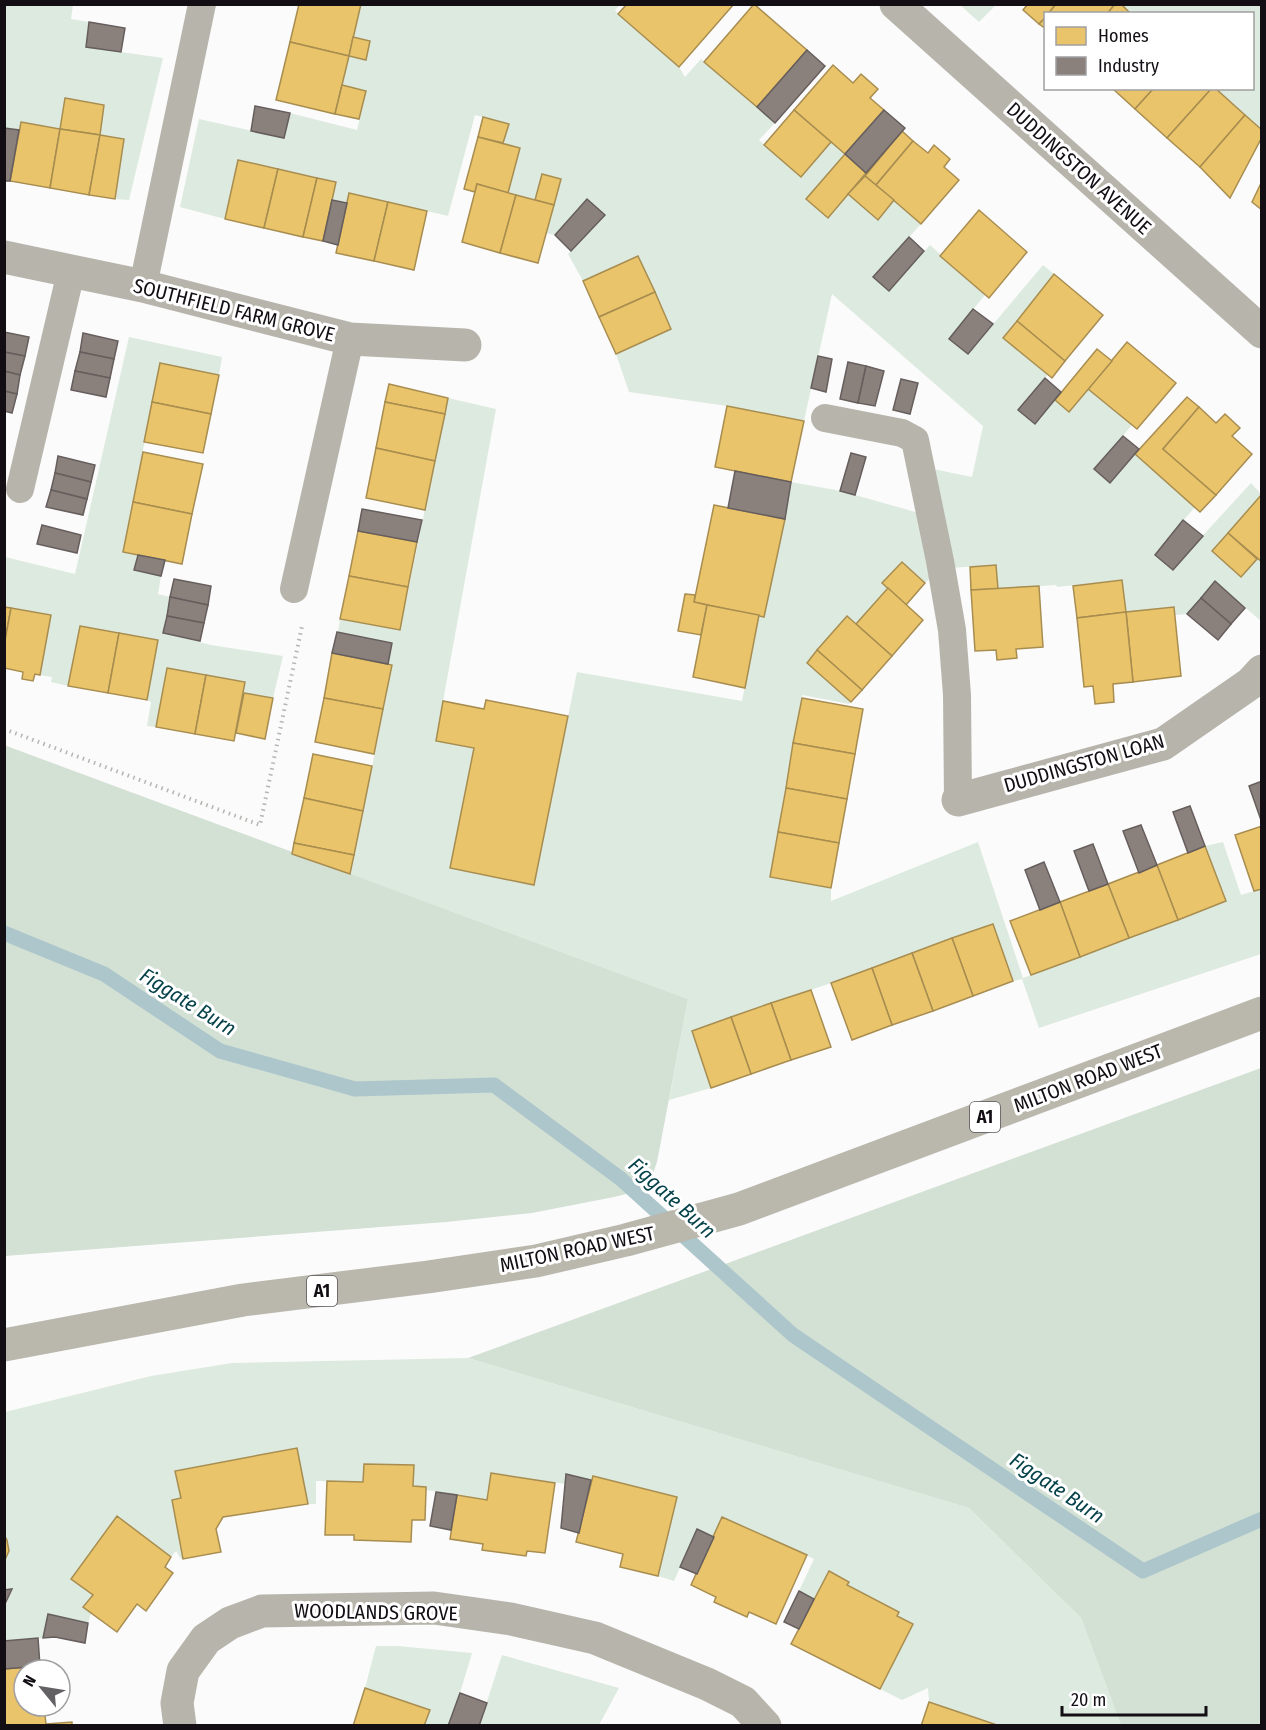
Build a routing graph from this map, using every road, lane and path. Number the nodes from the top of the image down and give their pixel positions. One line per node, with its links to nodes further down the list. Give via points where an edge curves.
1 (202, 4): 5 (lane)
2 (896, 4): 6 (street, DUDDINGSTON AVENUE)
3 (4, 257): 4 (street, SOUTHFIELD FARM GROVE)
4 (71, 272): 5 (street, SOUTHFIELD FARM GROVE); 10 (lane)
5 (143, 286): 7 (street, SOUTHFIELD FARM GROVE)
6 (1262, 332)
7 (350, 339): 8 (street, SOUTHFIELD FARM GROVE); 11 (lane)
8 (465, 345)
9 (825, 418): 14 (lane, via 902,433 915,440 951,630 957,695)
10 (20, 489)
11 (294, 589): 13 (path, via 309,593 260,825)
12 (1262, 671): 14 (street, DUDDINGSTON LOAN, via 1251,683 1163,744)
13 (4, 729)
14 (958, 800)
15 (1262, 1013): 16 (main road, MILTON ROAD WEST / A1, via 760,1202 639,1237 536,1262 243,1300)
16 (4, 1345)
17 (180, 1725): 18 (street, WOODLANDS GROVE, via 177,1702 183,1671 206,1639 230,1623 262,1611 434,1608 511,1619 595,1638 707,1684 742,1702)
18 (765, 1725)

